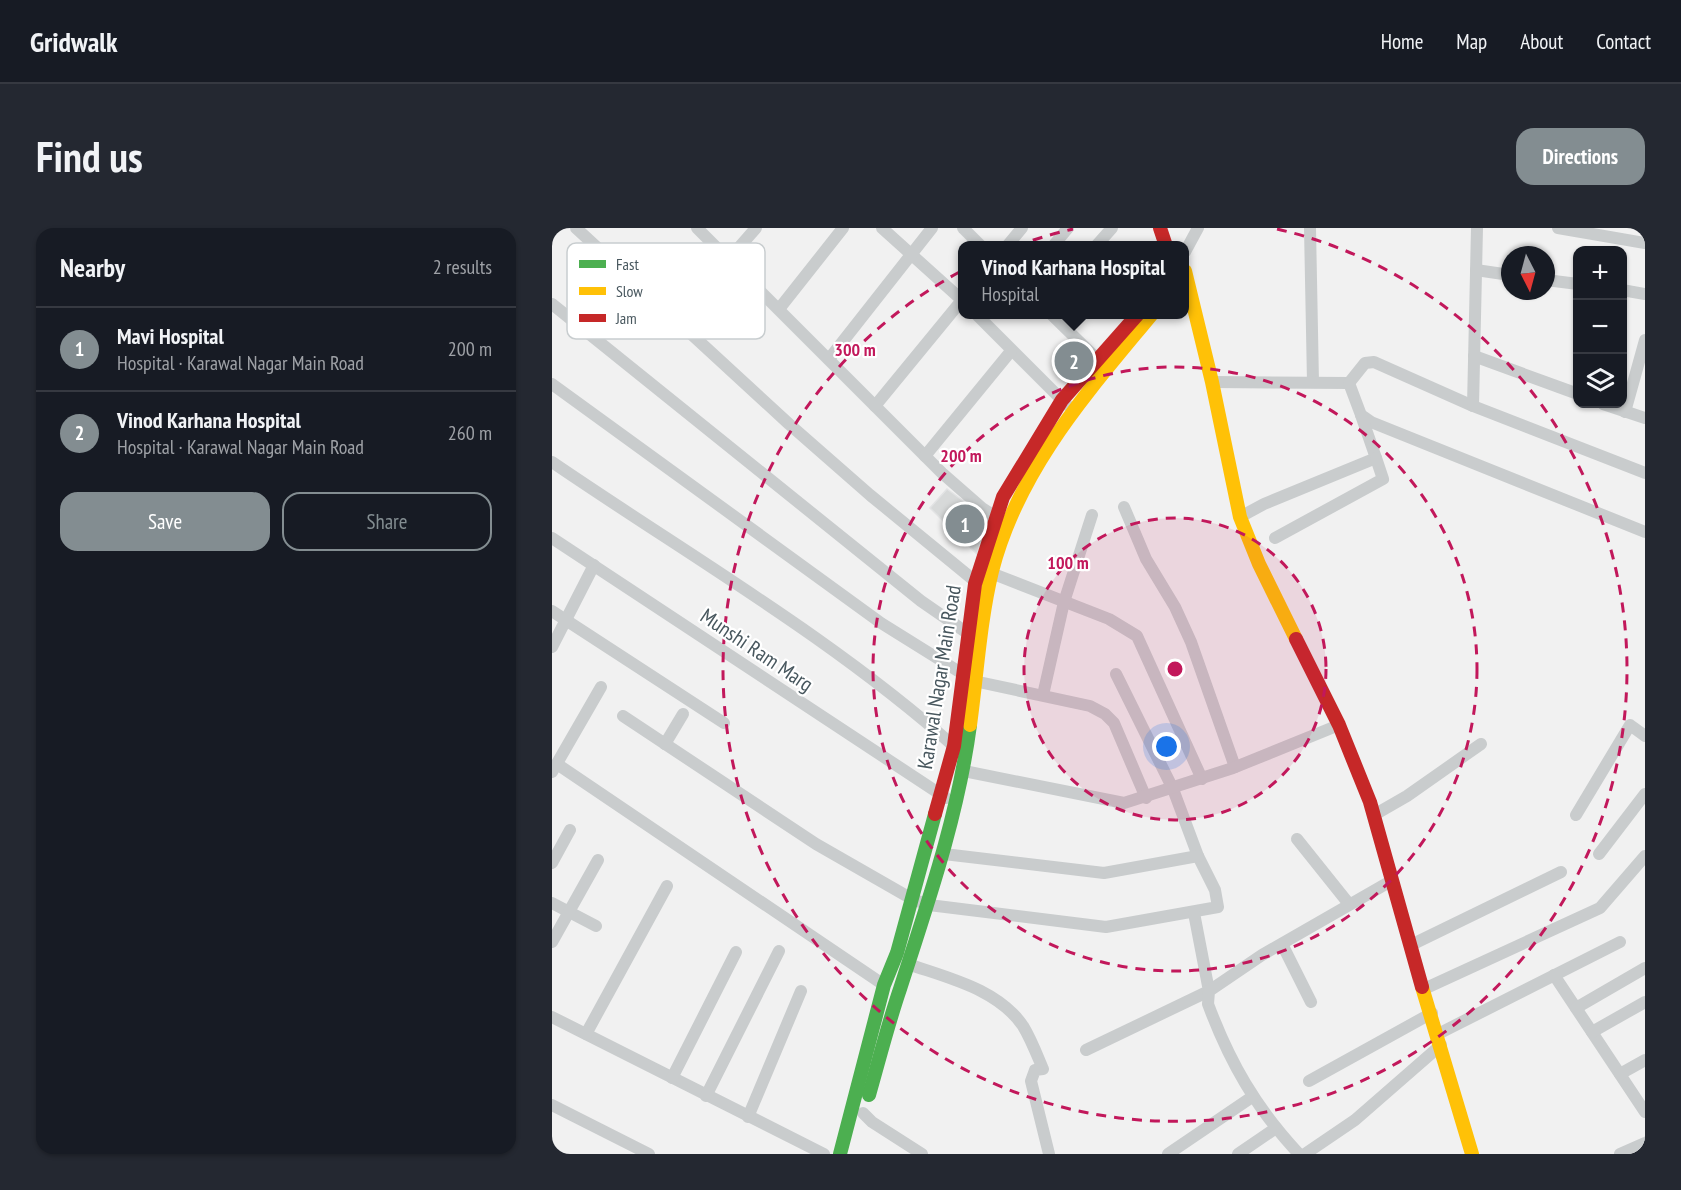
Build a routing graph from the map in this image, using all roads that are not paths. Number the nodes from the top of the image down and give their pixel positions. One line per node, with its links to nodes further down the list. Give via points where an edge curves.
1 (576, 228): 17 (street)
2 (697, 228): 18 (street)
3 (756, 228): 19 (street)
4 (843, 228): 34 (street)
5 (882, 228): 22 (street)
6 (932, 228): 22 (street)
7 (1022, 228): 14 (street)
8 (1068, 228): 15 (street)
9 (1112, 228): 16 (street)
10 (1198, 228): 21 (street)
11 (1310, 228): 49 (street)
12 (1477, 228): 23 (street)
13 (1558, 228): 20 (street)
14 (1011, 241)
15 (1057, 241)
16 (1100, 241)
17 (592, 243)
18 (712, 243)
19 (743, 243)
20 (1645, 243)
21 (1189, 245)
22 (912, 255): 31 (street); 46 (street)
23 (1476, 270): 24 (street); 44 (street)
24 (1501, 274)
25 (1555, 281): 26 (street)
26 (1573, 283)
27 (1189, 287): 48 (street)
28 (1627, 291): 29 (street)
29 (1645, 294)
30 (765, 296): 34 (street)
31 (958, 296)
32 (552, 304): 35 (street)
33 (958, 307): 54 (street)
34 (779, 309): 46 (street)
35 (567, 316)
36 (980, 319): 43 (street)
37 (1055, 319): 47 (street)
38 (1135, 319): 47 (street, Karawal Nagar Main Road)
39 (1149, 319): 57 (street, Karawal Nagar Main Road)
40 (595, 339): 78 (street, via 921,601)
41 (697, 339): 74 (street, via 789,424)
42 (1645, 340): 45 (street)
43 (1011, 351): 53 (street); 61 (street)
44 (1474, 356): 52 (street); 55 (street)
45 (1643, 358): 58 (street)
46 (829, 359): 54 (street)
47 (1099, 361): 53 (street, Karawal Nagar Main Road)
48 (1212, 382): 49 (street); 67 (street)
49 (1313, 382): 50 (street)
50 (1349, 383): 55 (street, via 1365,363 1374,362); 59 (street)
51 (552, 384): 81 (street, via 881,623)
52 (1573, 392)
53 (1062, 400): 57 (street); 68 (street, Karawal Nagar Main Road, via 1017,470)
54 (875, 406): 61 (street)
55 (1473, 406): 64 (street)
56 (1614, 408): 58 (street)
57 (1072, 410): 68 (street, Karawal Nagar Main Road)
58 (1625, 412): 60 (street)
59 (1361, 415): 62 (street); 69 (street)
60 (1645, 417)
61 (925, 456): 68 (street)
62 (1376, 458): 67 (street); 71 (street, via 1383,480)
63 (552, 462): 91 (street, via 777,612 915,711)
64 (1645, 473)
65 (1124, 507): 93 (street, via 1146,559 1191,642)
66 (1092, 515): 75 (street)
67 (1240, 517): 87 (street, via 1259,564)
68 (1002, 521): 73 (street, Karawal Nagar Main Road); 74 (street, Karawal Nagar Main Road)
69 (1645, 532)
70 (552, 538): 72 (street, Munshi Ram Marg)
71 (1275, 538)
72 (594, 565): 77 (street); 98 (street, Munshi Ram Marg)
73 (991, 573): 74 (street, Karawal Nagar Main Road); 75 (street)
74 (982, 586): 78 (street, Karawal Nagar Main Road)
75 (1064, 602): 83 (street); 96 (street, via 1109,619 1137,636)
76 (552, 611): 77 (street)
77 (565, 620): 79 (street); 86 (street)
78 (973, 637): 81 (street, Karawal Nagar Main Road)
79 (552, 647)
80 (1116, 674): 97 (street)
81 (969, 678): 83 (street); 91 (street, Karawal Nagar Main Road); 92 (street, Karawal Nagar Main Road)
82 (601, 687): 94 (street)
83 (1043, 695): 100 (street, via 1090,706 1105,714 1114,723)
84 (683, 714): 89 (street)
85 (623, 716): 89 (street)
86 (724, 723)
87 (1339, 725): 93 (street); 102 (street)
88 (1645, 736): 103 (street, via 1630,725)
89 (665, 744): 115 (street, via 816,844)
90 (1481, 744): 102 (street)
91 (954, 746): 92 (street); 98 (street, Karawal Nagar Main Road)
92 (966, 757): 95 (street, Karawal Nagar Main Road)
93 (1235, 767): 96 (street)
94 (554, 768): 131 (street)
95 (964, 771): 100 (street, via 1112,803); 101 (street, Karawal Nagar Main Road)
96 (1202, 779): 97 (street)
97 (1173, 789): 100 (street); 108 (street)
98 (940, 794): 101 (street, Munshi Ram Marg); 115 (street, Karawal Nagar Main Road)
99 (1645, 794): 107 (street)
100 (1146, 798)
101 (954, 804): 106 (street, Karawal Nagar Main Road)
102 (1374, 815): 113 (street)
103 (1576, 815)
104 (570, 830): 111 (street)
105 (1298, 839): 117 (street)
106 (944, 854): 108 (street, via 1104,873); 118 (street, Karawal Nagar Main Road)
107 (1599, 854)
108 (1198, 856): 120 (street, via 1215,890 1218,907)
109 (1645, 856): 132 (street, via 1600,908)
110 (598, 860): 119 (street)
111 (552, 863)
112 (1562, 872): 125 (street)
113 (1391, 881): 117 (street); 125 (street)
114 (667, 886): 141 (street)
115 (912, 899): 118 (street); 131 (street, Karawal Nagar Main Road)
116 (552, 903): 119 (street)
117 (1349, 904): 124 (street)
118 (929, 905): 120 (street, via 1106,927); 128 (street, Karawal Nagar Main Road)
119 (569, 912): 121 (street); 122 (street)
120 (1194, 913): 134 (street)
121 (596, 926)
122 (552, 942)
123 (1620, 942): 130 (street)
124 (1282, 944): 134 (street); 135 (street)
125 (1410, 945): 132 (street)
126 (779, 951): 148 (street)
127 (736, 952): 146 (street)
128 (908, 964): 152 (street, Karawal Nagar Main Road); 162 (street, via 987,994 1023,1026 1043,1068 1035,1070 1031,1081)
129 (1642, 970): 137 (street)
130 (1554, 975): 137 (street); 142 (street)
131 (884, 985): 159 (street, Karawal Nagar Main Road)
132 (1424, 989): 138 (street)
133 (801, 991): 153 (street)
134 (1209, 991): 143 (street); 149 (street, via 1208,1004 1216,1026)
135 (1311, 1002)
136 (1645, 1002): 140 (street)
137 (1576, 1008): 140 (street)
138 (1432, 1013): 142 (street); 147 (street)
139 (552, 1017): 141 (street)
140 (1592, 1032): 145 (street)
141 (586, 1034): 146 (street)
142 (1440, 1040): 156 (street); 166 (street, via 1355,1120)
143 (1086, 1050)
144 (1645, 1060): 145 (street)
145 (1620, 1074): 151 (street)
146 (672, 1078): 148 (street)
147 (1309, 1081)
148 (706, 1096): 153 (street)
149 (1252, 1097): 154 (street); 163 (street)
150 (552, 1105): 157 (street)
151 (1645, 1112)
152 (863, 1113): 160 (street, Karawal Nagar Main Road); 161 (street)
153 (748, 1117): 158 (street)
154 (1276, 1128): 164 (street); 165 (street)
155 (1645, 1143): 167 (street)
156 (1469, 1152)
157 (649, 1154)
158 (824, 1154)
159 (840, 1154)
160 (852, 1154)
161 (922, 1154)
162 (1049, 1154)
163 (1168, 1154)
164 (1238, 1154)
165 (1299, 1154)
166 (1305, 1154)
167 (1620, 1154)

